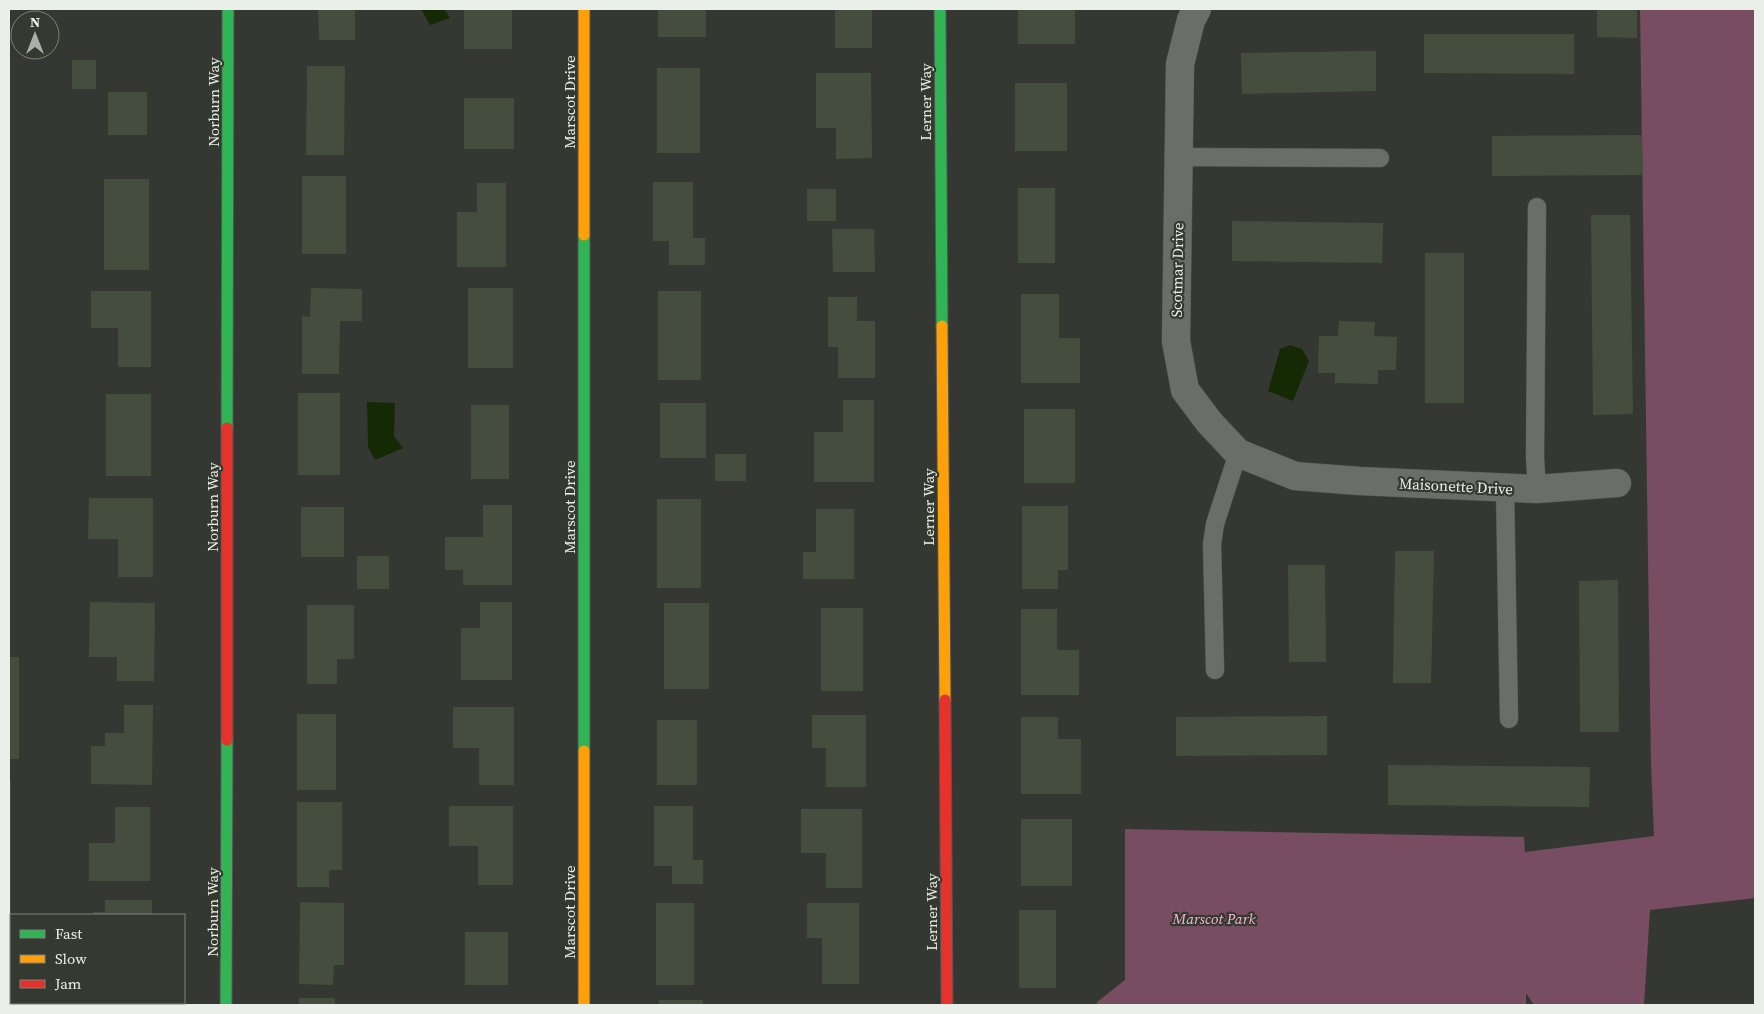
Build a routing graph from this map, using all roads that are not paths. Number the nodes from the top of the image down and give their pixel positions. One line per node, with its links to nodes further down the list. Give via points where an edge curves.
1 (228, 9): 15 (street, Norburn Way)
2 (584, 9): 16 (street, Marscot Drive)
3 (940, 9): 17 (street, Lerner Way)
4 (1197, 9): 5 (street, Scotmar Drive, via 1180,64)
5 (1179, 157): 6 (lane); 8 (street, Scotmar Drive, via 1176,341 1185,390)
6 (1380, 158)
7 (1537, 207): 12 (lane)
8 (1238, 453): 9 (street, Scotmar Drive); 13 (lane, via 1215,524 1212,544)
9 (1295, 476): 11 (street, Maisonette Drive)
10 (1618, 483): 12 (street, Maisonette Drive)
11 (1505, 488): 12 (street, Maisonette Drive); 14 (lane)
12 (1537, 490)
13 (1215, 670)
14 (1509, 719)
15 (226, 1005)
16 (584, 1005)
17 (947, 1005)

